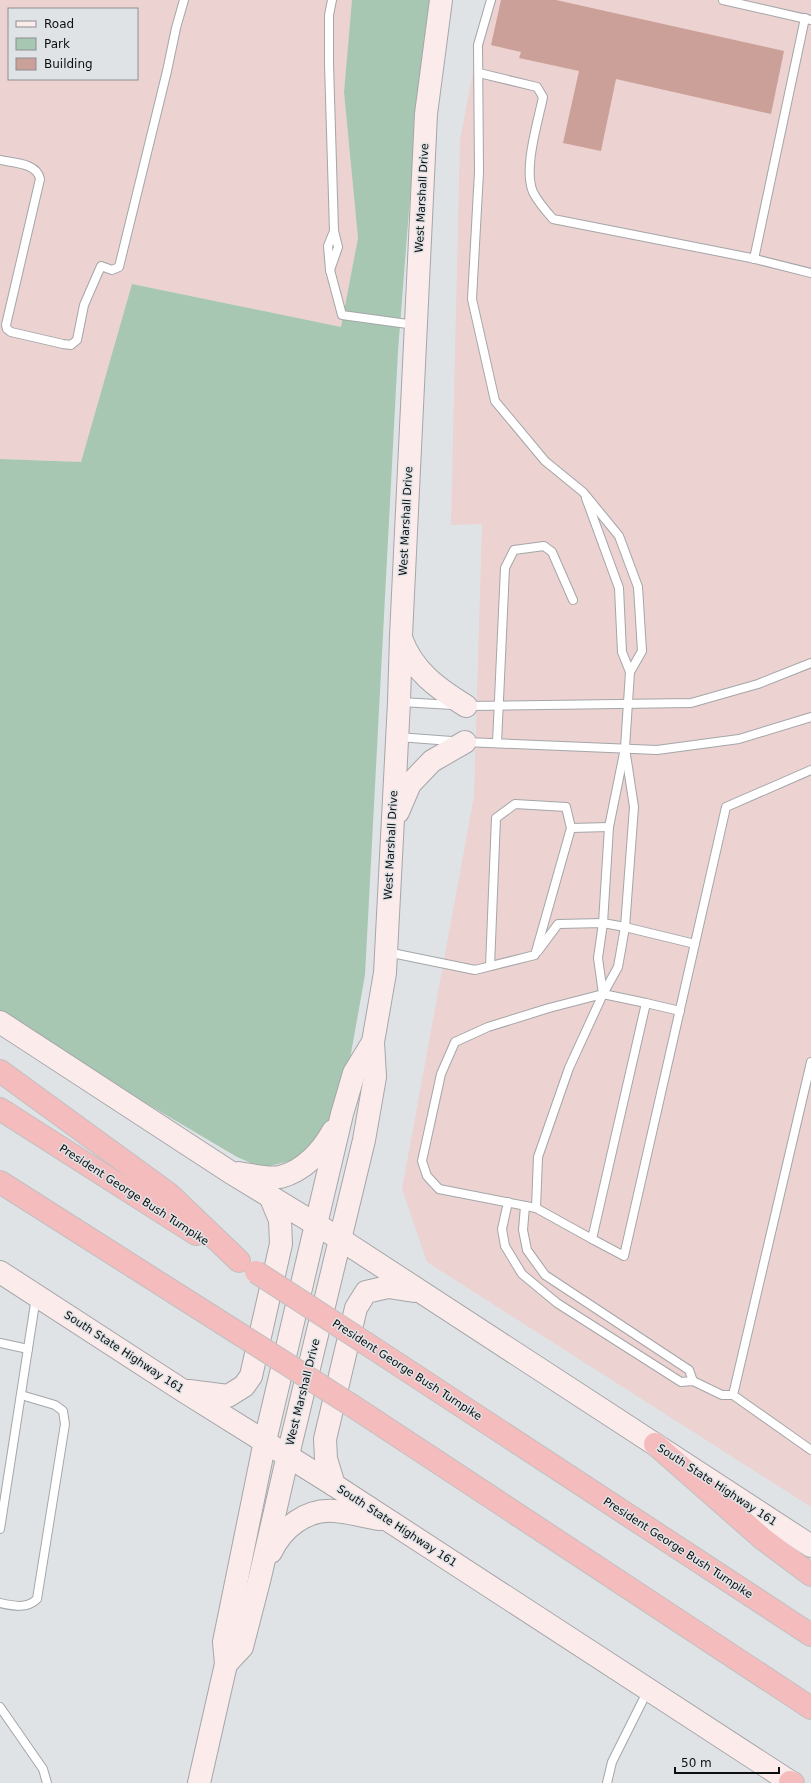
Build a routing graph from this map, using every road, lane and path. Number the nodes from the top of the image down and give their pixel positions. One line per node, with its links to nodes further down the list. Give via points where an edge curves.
1 (184, 0): 8 (lane, via 119,267 112,270 101,266 84,305 77,340 71,345 7,330 6,325 40,179 33,167)
2 (332, 0): 11 (lane, via 329,15 329,64 334,231 338,247 330,270 342,315)
3 (441, 0): 11 (main road, West Marshall Drive, via 426,114)
4 (491, 0): 7 (lane, via 478,45)
5 (723, 0): 6 (lane)
6 (808, 19): 9 (lane)
7 (478, 73): 9 (lane, via 536,87 543,97 529,166 532,190 538,203 553,219); 12 (lane, via 479,172 472,299 495,401 544,461)
8 (0, 160)
9 (754, 259): 10 (lane)
10 (811, 273)
11 (416, 325): 14 (main road, West Marshall Drive)
12 (584, 492): 16 (lane, via 619,588 622,652); 16 (lane, via 619,536 638,587 642,651)
13 (573, 600): 20 (lane, via 552,552 544,546 514,550 505,568)
14 (401, 636): 17 (main road, West Marshall Drive); 19 (main road, via 406,652 423,674 441,691)
15 (811, 663): 18 (lane, via 758,684 691,702)
16 (630, 672): 18 (lane)
17 (399, 702): 19 (lane); 22 (main road, West Marshall Drive)
18 (629, 704): 20 (lane); 25 (lane)
19 (466, 706): 20 (lane)
20 (498, 706): 24 (lane)
21 (811, 717): 25 (lane, via 739,739 657,750)
22 (397, 737): 23 (lane); 28 (main road, West Marshall Drive)
23 (465, 742): 24 (lane); 28 (main road, via 432,761 410,784)
24 (496, 743): 25 (lane)
25 (625, 748): 27 (lane); 31 (lane, via 634,807)
26 (811, 770): 32 (lane, via 726,807)
27 (609, 827): 29 (lane); 30 (lane)
28 (392, 828): 33 (main road, West Marshall Drive)
29 (571, 828): 34 (lane); 35 (lane, via 566,807 515,804 496,818)
30 (603, 923): 31 (lane); 34 (lane, via 558,924); 36 (lane, via 598,958)
31 (625, 927): 32 (lane); 36 (lane, via 618,967)
32 (695, 944): 38 (lane)
33 (386, 952): 35 (lane, via 475,970); 40 (main road, West Marshall Drive, via 385,973)
34 (535, 955): 35 (lane)
35 (490, 966)
36 (603, 994): 37 (lane); 48 (lane, via 488,1027 455,1042 441,1074 422,1161 426,1176 439,1189); 50 (lane, via 569,1068 538,1157)
37 (646, 1002): 38 (lane); 53 (lane)
38 (680, 1011): 53 (lane, via 624,1256)
39 (0, 1022): 45 (main road)
40 (373, 1042): 44 (main road, West Marshall Drive, via 354,1073); 52 (main road, West Marshall Drive, via 375,1077 364,1140)
41 (811, 1062): 63 (lane)
42 (0, 1071): 54 (highway, via 169,1194)
43 (0, 1109): 54 (highway, President George Bush Turnpike)
44 (342, 1114): 45 (main road, via 327,1142 313,1158 296,1171 279,1177); 51 (main road, West Marshall Drive)
45 (230, 1172): 47 (main road)
46 (0, 1182): 79 (highway, bridge, via 351,1405)
47 (270, 1196): 51 (main road); 61 (main road, via 280,1220 282,1244 251,1376 244,1386 228,1396)
48 (508, 1202): 49 (lane); 60 (lane, via 502,1229 505,1246 522,1274 557,1303 681,1382)
49 (526, 1206): 50 (lane); 60 (lane, via 523,1230 527,1250 545,1275 689,1370)
50 (536, 1208): 53 (lane)
51 (316, 1225): 52 (main road); 64 (main road, West Marshall Drive)
52 (340, 1239): 56 (main road, South State Highway 161); 67 (main road, West Marshall Drive)
53 (592, 1239)
54 (247, 1267): 75 (highway, President George Bush Turnpike, bridge)
55 (0, 1272): 57 (main road, South State Highway 161)
56 (421, 1293): 65 (main road, South State Highway 161); 68 (main road, via 388,1287 366,1292 356,1308 325,1440 326,1459)
57 (37, 1295): 59 (lane); 61 (main road, South State Highway 161)
58 (0, 1343): 59 (lane)
59 (28, 1349): 62 (lane)
60 (693, 1381): 63 (lane, via 722,1395)
61 (182, 1390): 64 (main road, South State Highway 161)
62 (21, 1395): 70 (lane); 74 (lane, via 55,1405 63,1411 65,1424 37,1599 33,1604 25,1606)
63 (733, 1395): 66 (lane)
64 (265, 1441): 67 (main road, South State Highway 161); 76 (main road, West Marshall Drive, via 224,1642)
65 (655, 1444): 71 (main road, South State Highway 161); 72 (highway, via 763,1539)
66 (811, 1450)
67 (288, 1455): 68 (main road, South State Highway 161); 73 (main road, West Marshall Drive)
68 (334, 1485): 69 (main road, South State Highway 161)
69 (390, 1521): 73 (main road, via 334,1511 316,1512 286,1528 274,1545); 77 (main road, South State Highway 161)
70 (0, 1529)
71 (811, 1546)
72 (811, 1576)
73 (260, 1577): 76 (main road, West Marshall Drive, via 242,1647)
74 (0, 1603)
75 (811, 1635)
76 (226, 1664): 81 (main road, West Marshall Drive)
77 (648, 1689): 82 (lane, via 612,1762); 83 (main road, South State Highway 161)
78 (0, 1707): 80 (lane, via 43,1769)
79 (811, 1708)
80 (47, 1783)
81 (199, 1783)
82 (607, 1783)
83 (792, 1783)

